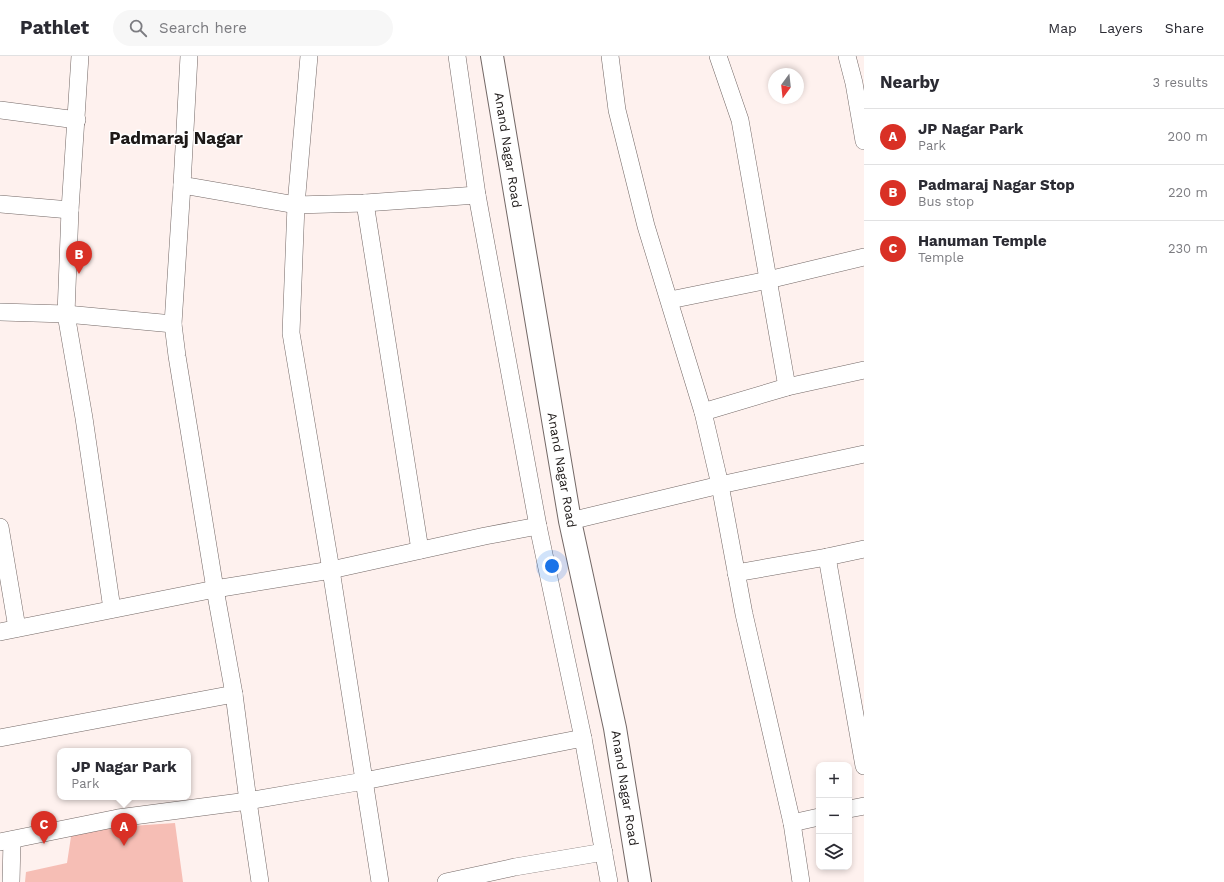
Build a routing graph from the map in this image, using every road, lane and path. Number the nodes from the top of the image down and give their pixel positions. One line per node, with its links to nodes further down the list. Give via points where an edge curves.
1 (80, 56): 10 (street)
2 (189, 56): 12 (street)
3 (308, 56): 16 (street)
4 (457, 56): 13 (street)
5 (492, 56): 29 (street, Anand Nagar Road)
6 (610, 56): 20 (street, via 617,110 646,226)
7 (718, 56): 19 (street, via 740,120)
8 (847, 56): 11 (street)
9 (0, 110): 10 (street)
10 (77, 120): 17 (street)
11 (864, 141)
12 (182, 185): 16 (street); 23 (street)
13 (477, 194): 14 (street); 30 (street)
14 (365, 203): 16 (street); 33 (street)
15 (0, 204): 17 (street)
16 (296, 205): 35 (street, via 291,334)
17 (70, 210): 22 (street)
18 (864, 257): 19 (street)
19 (768, 280): 20 (street); 25 (street)
20 (670, 300): 26 (street)
21 (0, 312): 22 (street)
22 (66, 314): 23 (street); 38 (street)
23 (173, 324): 37 (street)
24 (864, 370): 25 (street)
25 (787, 387): 26 (street)
26 (703, 412): 28 (street)
27 (864, 454): 28 (street)
28 (720, 485): 29 (street); 36 (street)
29 (570, 521): 58 (street, Anand Nagar Road, via 615,728)
30 (538, 526): 33 (street); 43 (street)
31 (0, 527): 39 (street)
32 (864, 549): 34 (street)
33 (420, 550): 35 (street)
34 (826, 558): 36 (street); 44 (street)
35 (331, 570): 37 (street); 45 (street)
36 (736, 573): 50 (street)
37 (215, 589): 38 (street); 41 (street)
38 (112, 609): 39 (street)
39 (17, 628): 40 (street)
40 (0, 632)
41 (234, 694): 42 (street); 46 (street)
42 (0, 738)
43 (583, 738): 45 (street); 52 (street)
44 (864, 766)
45 (364, 781): 46 (street); 55 (street)
46 (248, 801): 51 (street, via 118,818); 54 (street)
47 (864, 806): 48 (street)
48 (852, 808)
49 (816, 818): 50 (street)
50 (792, 823): 59 (street)
51 (6, 841): 53 (street)
52 (604, 852): 56 (street); 57 (street)
53 (11, 882)
54 (260, 882)
55 (380, 882)
56 (446, 882)
57 (609, 882)
58 (640, 882)
59 (801, 882)

